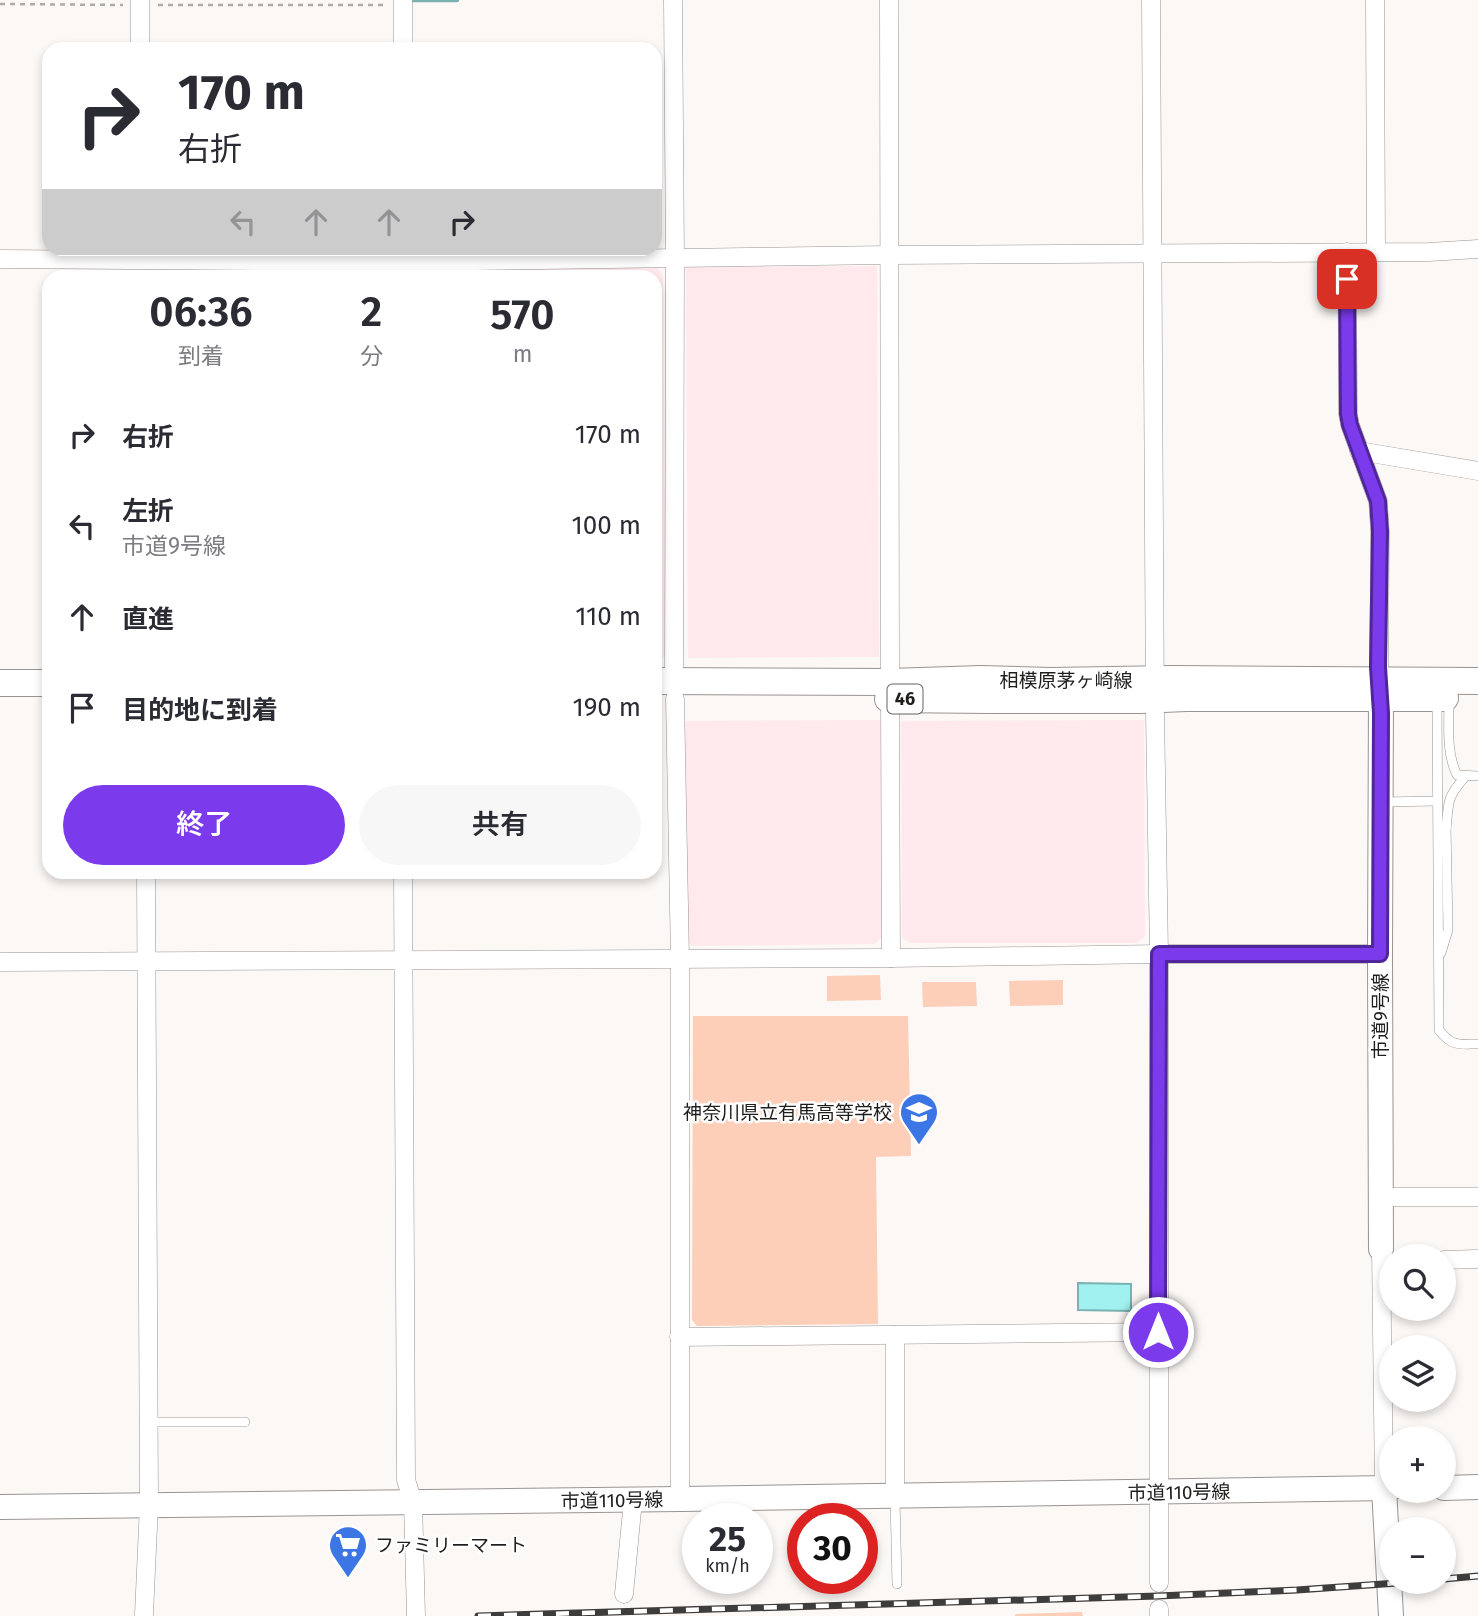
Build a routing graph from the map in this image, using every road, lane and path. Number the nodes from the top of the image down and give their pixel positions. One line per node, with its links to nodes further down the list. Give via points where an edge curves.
1 (1375, 0): 12 (street)
2 (1151, 1): 13 (street)
3 (140, 2): 5 (path); 7 (path); 8 (street)
4 (888, 2): 14 (street)
5 (403, 3): 9 (street)
6 (673, 3): 15 (street)
7 (0, 4)
8 (140, 42)
9 (403, 42)
10 (1478, 249): 12 (street)
11 (1347, 252): 12 (street); 13 (street); 19 (street, via 1348,414)
12 (1376, 252)
13 (1152, 253): 14 (street); 25 (street)
14 (889, 256): 15 (street); 21 (street)
15 (675, 258): 18 (street); 26 (street)
16 (0, 259): 17 (street)
17 (143, 261): 18 (street)
18 (404, 262)
19 (1359, 451): 20 (street); 27 (street, via 1378,501)
20 (1478, 471)
21 (890, 681): 25 (main road, 相模原茅ヶ崎線 / 46, via 1051,681); 26 (main road, 相模原茅ヶ崎線 / 46); 42 (street)
22 (1478, 681): 27 (main road, 相模原茅ヶ崎線 / 46)
23 (0, 683): 24 (main road)
24 (42, 683)
25 (1155, 689): 27 (main road, 相模原茅ヶ崎線 / 46, via 1186,698); 40 (street)
26 (665, 690): 44 (street)
27 (1380, 690): 28 (main road, 相模原茅ヶ崎線 / 46); 35 (street, 市道9号線)
28 (1443, 698): 29 (main road, 相模原茅ヶ崎線 / 46); 33 (lane, via 1452,766 1457,775); 34 (lane)
29 (1478, 698)
30 (0, 701): 31 (main road)
31 (42, 701)
32 (1478, 776): 33 (lane)
33 (1465, 777): 36 (lane, via 1448,801)
34 (1437, 801): 35 (lane); 37 (lane)
35 (1381, 802): 41 (street, 市道9号線)
36 (1446, 825): 37 (lane); 47 (lane, via 1448,930)
37 (1437, 857): 47 (lane)
38 (146, 879): 45 (street)
39 (403, 879): 43 (street)
40 (1159, 954): 41 (street); 42 (street); 55 (street)
41 (1380, 954): 49 (street, 市道9号線)
42 (891, 958): 44 (street)
43 (402, 959): 44 (street); 45 (street); 68 (street, via 406,1480)
44 (680, 959): 57 (street)
45 (147, 961): 46 (street); 58 (street)
46 (0, 962)
47 (1438, 969): 48 (lane, via 1440,1030 1454,1043)
48 (1478, 1044)
49 (1381, 1197): 50 (street); 51 (street, 市道9号線)
50 (1478, 1197)
51 (1384, 1244)
52 (1476, 1259): 53 (street)
53 (1456, 1260)
54 (1386, 1321): 60 (street)
55 (1158, 1332): 56 (street); 64 (street)
56 (895, 1335): 57 (street); 65 (street)
57 (679, 1337): 66 (street)
58 (149, 1422): 59 (lane); 70 (street)
59 (245, 1422)
60 (1387, 1426)
61 (1478, 1487): 63 (street)
62 (1379, 1488): 64 (street, 市道110号線)
63 (1456, 1488)
64 (1159, 1493): 65 (street, 市道110号線); 72 (street)
65 (895, 1496): 66 (street, 市道110号線); 73 (lane)
66 (680, 1499): 67 (street, 市道110号線)
67 (633, 1500): 68 (street, 市道110号線); 74 (street)
68 (413, 1502): 70 (street, 市道110号線); 76 (street)
69 (1388, 1503): 77 (street)
70 (149, 1505): 71 (street, 市道110号線); 75 (street)
71 (0, 1507)
72 (1159, 1583)
73 (897, 1584)
74 (624, 1594)
75 (144, 1614)
76 (415, 1616)
77 (1391, 1616)

